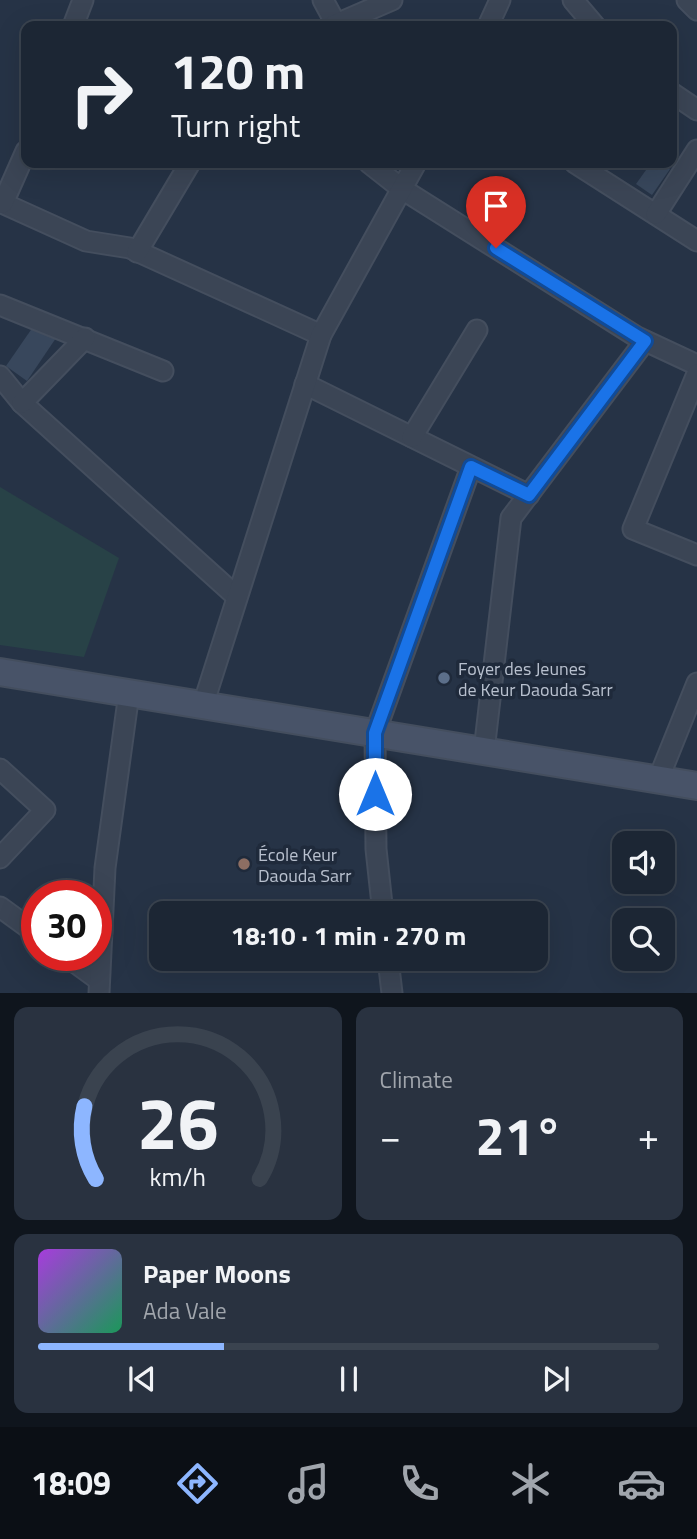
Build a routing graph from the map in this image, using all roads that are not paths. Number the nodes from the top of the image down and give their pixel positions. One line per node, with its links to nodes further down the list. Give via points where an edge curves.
1 (83, 0): 8 (street)
2 (323, 0): 9 (street)
3 (392, 0): 10 (street)
4 (500, 0): 11 (street)
5 (573, 0): 12 (street)
6 (687, 0): 7 (street)
7 (697, 10)
8 (75, 21)
9 (332, 21)
10 (343, 21)
11 (490, 21)
12 (591, 21)
13 (677, 96): 14 (street)
14 (697, 110)
15 (697, 150): 23 (street)
16 (21, 162): 22 (street)
17 (187, 168): 25 (street)
18 (375, 168): 21 (street)
19 (413, 168): 21 (street)
20 (583, 168): 23 (street)
21 (402, 189): 28 (street); 30 (street)
22 (2, 202): 25 (street, via 86,241)
23 (656, 214): 24 (street)
24 (697, 241)
25 (137, 252): 28 (street)
26 (0, 304): 29 (street)
27 (477, 330): 37 (street)
28 (321, 335): 35 (street)
29 (85, 338): 32 (street); 36 (street)
30 (645, 341): 31 (street); 39 (street)
31 (697, 365)
32 (163, 371)
33 (697, 374): 40 (street, via 633,529)
34 (0, 376): 36 (street)
35 (305, 384): 37 (street); 41 (street)
36 (22, 403): 41 (street)
37 (412, 437): 38 (street)
38 (471, 467): 39 (street); 46 (street)
39 (529, 495): 47 (street, via 511,518)
40 (697, 555)
41 (237, 597): 45 (street)
42 (0, 672): 44 (street)
43 (697, 683): 49 (street)
44 (130, 693): 45 (street); 57 (street, via 105,868)
45 (203, 705): 46 (street)
46 (375, 733): 47 (street); 52 (street, via 376,849)
47 (484, 751): 49 (street)
48 (0, 769): 51 (street, via 45,810)
49 (658, 780): 50 (street)
50 (697, 786)
51 (0, 858)
52 (382, 901)
53 (0, 907): 54 (street)
54 (21, 922)
55 (82, 971): 57 (street)
56 (389, 971): 58 (street)
57 (99, 987)
58 (391, 993)

